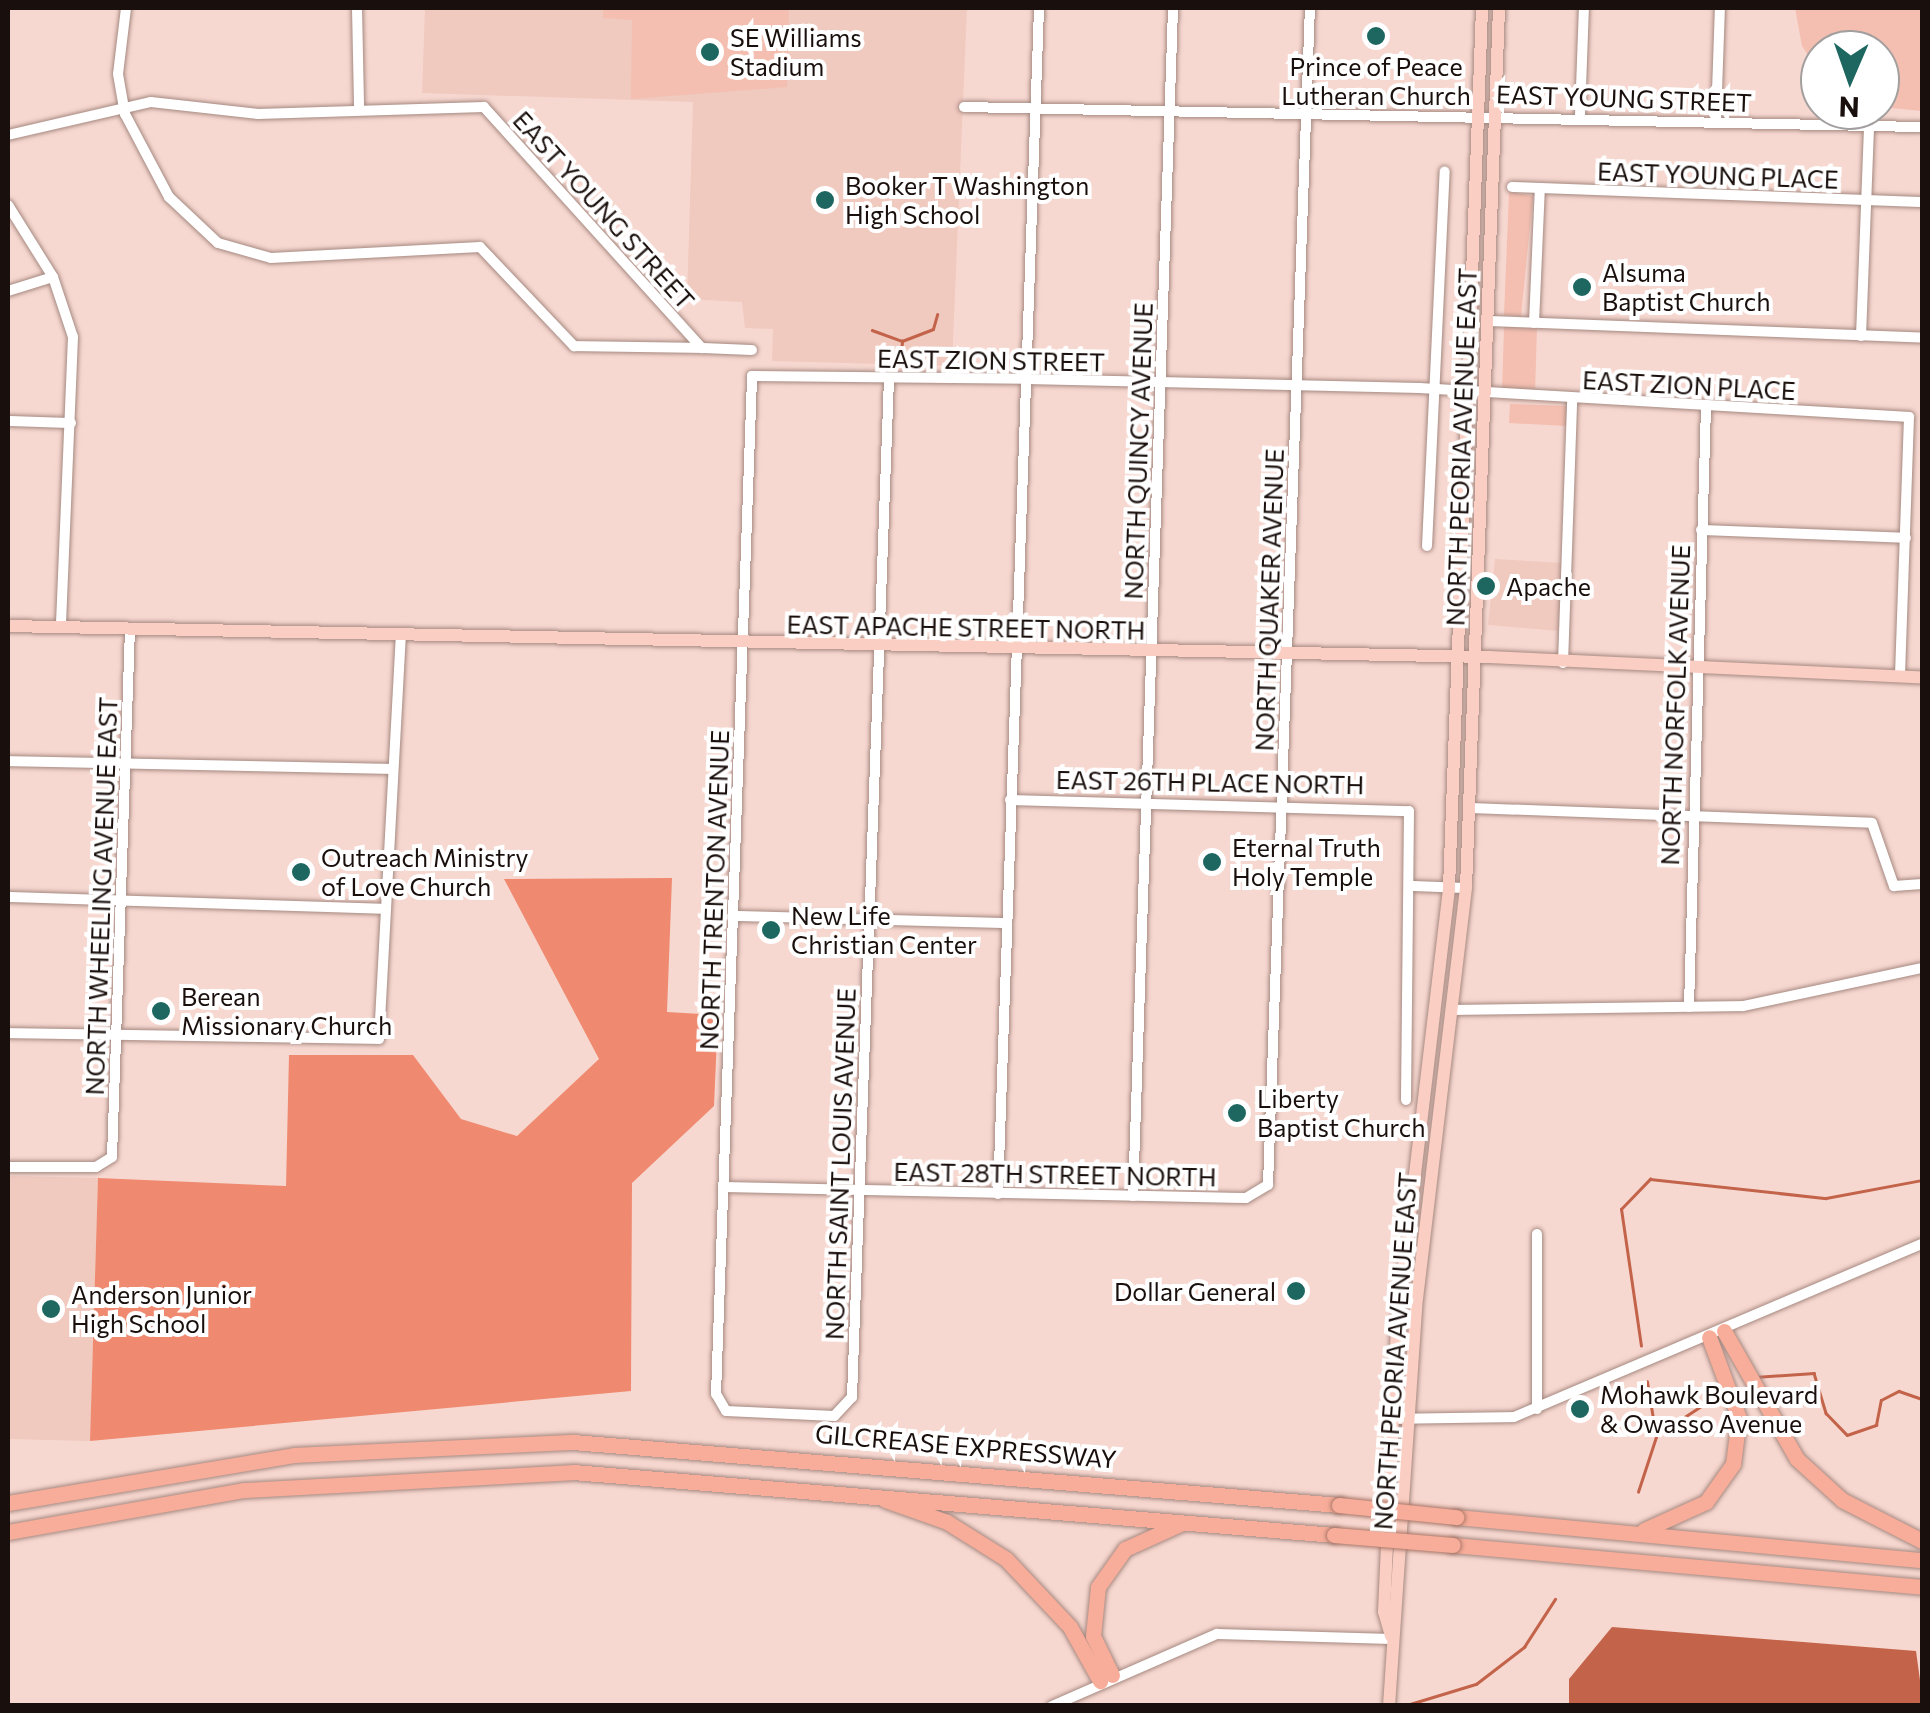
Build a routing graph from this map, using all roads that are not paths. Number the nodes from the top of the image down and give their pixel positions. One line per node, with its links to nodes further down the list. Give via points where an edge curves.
1 (126, 8): 10 (street)
2 (356, 8): 12 (street)
3 (1038, 8): 13 (street)
4 (1174, 8): 14 (street, NORTH QUINCY AVENUE)
5 (1310, 8): 17 (street, NORTH QUAKER AVENUE)
6 (1482, 8): 15 (main road, NORTH PEORIA AVENUE EAST)
7 (1499, 8): 16 (main road, NORTH PEORIA AVENUE EAST)
8 (1584, 8): 18 (street)
9 (1720, 8): 19 (street)
10 (122, 104): 12 (street, EAST YOUNG STREET, via 258,114); 22 (street, EAST YOUNG STREET); 35 (street, via 169,197 234,250 290,258 480,247 574,346)
11 (964, 106): 13 (street, EAST YOUNG STREET)
12 (359, 107): 35 (street, EAST YOUNG STREET, via 484,108)
13 (1035, 108): 14 (street, EAST YOUNG STREET); 39 (street)
14 (1170, 111): 17 (street, EAST YOUNG STREET); 40 (street, NORTH QUINCY AVENUE)
15 (1478, 114): 16 (street, EAST YOUNG STREET); 17 (street, EAST YOUNG STREET); 43 (main road, NORTH PEORIA AVENUE EAST)
16 (1495, 114): 18 (street, EAST YOUNG STREET); 31 (main road, NORTH PEORIA AVENUE EAST)
17 (1306, 115): 41 (street, NORTH QUAKER AVENUE)
18 (1580, 115): 19 (street, EAST YOUNG STREET)
19 (1716, 120): 20 (street, EAST YOUNG STREET)
20 (1800, 123)
21 (1869, 130): 26 (street)
22 (8, 135)
23 (1445, 171): 42 (street, NORTH PEORIA AVENUE EAST)
24 (1512, 187): 25 (street, EAST YOUNG PLACE)
25 (1540, 188): 26 (street, EAST YOUNG PLACE); 32 (street)
26 (1866, 200): 27 (street, EAST YOUNG PLACE); 33 (street)
27 (1922, 202)
28 (8, 205): 29 (street)
29 (53, 276): 30 (street); 48 (street, via 73,337)
30 (8, 291)
31 (1488, 321): 32 (street); 44 (main road, NORTH PEORIA AVENUE EAST)
32 (1534, 323): 33 (street)
33 (1861, 336): 34 (street)
34 (1922, 338)
35 (702, 348): 36 (street)
36 (752, 350)
37 (752, 376): 38 (street, EAST ZION STREET); 56 (street, NORTH TRENTON AVENUE)
38 (889, 378): 39 (street, EAST ZION STREET); 57 (street, NORTH SAINT LOUIS AVENUE)
39 (1026, 380): 40 (street, EAST ZION STREET); 58 (street)
40 (1161, 383): 41 (street, EAST ZION STREET); 59 (street, NORTH QUINCY AVENUE)
41 (1297, 386): 42 (street, EAST ZION STREET); 60 (street, NORTH QUAKER AVENUE)
42 (1433, 390): 43 (street, EAST ZION STREET); 51 (street, NORTH PEORIA AVENUE EAST)
43 (1468, 393): 44 (street, EAST ZION PLACE); 62 (main road, NORTH PEORIA AVENUE EAST)
44 (1486, 395): 45 (street, EAST ZION PLACE); 61 (main road, NORTH PEORIA AVENUE EAST)
45 (1572, 399): 46 (street, EAST ZION PLACE); 63 (street)
46 (1706, 405): 49 (street, NORTH NORFOLK AVENUE); 50 (street, EAST ZION PLACE, via 1908,417)
47 (8, 421): 48 (street)
48 (71, 423): 53 (street)
49 (1701, 530): 50 (street); 64 (street, NORTH NORFOLK AVENUE)
50 (1906, 538): 65 (street)
51 (1427, 546)
52 (8, 626): 53 (main road, EAST APACHE STREET NORTH)
53 (61, 627): 54 (main road, EAST APACHE STREET NORTH)
54 (130, 629): 55 (main road, EAST APACHE STREET NORTH); 68 (street, NORTH WHEELING AVENUE EAST)
55 (401, 635): 56 (main road, EAST APACHE STREET NORTH); 69 (street)
56 (742, 644): 57 (main road, EAST APACHE STREET NORTH); 82 (street, NORTH TRENTON AVENUE)
57 (876, 647): 58 (main road, EAST APACHE STREET NORTH); 83 (street, NORTH SAINT LOUIS AVENUE)
58 (1015, 650): 59 (main road, EAST APACHE STREET NORTH); 70 (street)
59 (1151, 654): 60 (main road, EAST APACHE STREET NORTH); 71 (street, NORTH QUINCY AVENUE)
60 (1288, 655): 62 (main road, EAST APACHE STREET NORTH); 72 (street, NORTH QUAKER AVENUE)
61 (1476, 657): 62 (main road, EAST APACHE STREET NORTH); 63 (main road, EAST APACHE STREET NORTH); 73 (main road, NORTH PEORIA AVENUE EAST)
62 (1459, 658): 77 (main road, NORTH PEORIA AVENUE EAST)
63 (1563, 663): 64 (main road, EAST APACHE STREET NORTH)
64 (1696, 670): 65 (main road, EAST APACHE STREET NORTH); 74 (street, NORTH NORFOLK AVENUE)
65 (1900, 676): 66 (main road, EAST APACHE STREET NORTH)
66 (1922, 677)
67 (8, 761): 68 (street)
68 (125, 763): 69 (street); 80 (street, NORTH WHEELING AVENUE EAST)
69 (390, 769): 81 (street)
70 (1010, 800): 71 (street, EAST 26TH PLACE NORTH); 84 (street)
71 (1146, 800): 72 (street, EAST 26TH PLACE NORTH); 98 (street, NORTH QUINCY AVENUE)
72 (1282, 803): 76 (street, EAST 26TH PLACE NORTH, via 1409,811); 96 (street, NORTH QUAKER AVENUE)
73 (1471, 808): 74 (street); 78 (main road, NORTH PEORIA AVENUE EAST)
74 (1690, 815): 75 (street, via 1880,827 1890,880 1901,890); 86 (street, NORTH NORFOLK AVENUE)
75 (1922, 884)
76 (1412, 886): 77 (street); 88 (street)
77 (1449, 888): 78 (street); 89 (main road, NORTH PEORIA AVENUE EAST)
78 (1466, 888): 87 (main road, NORTH PEORIA AVENUE EAST)
79 (8, 897): 80 (street)
80 (121, 900): 81 (street); 91 (street, NORTH WHEELING AVENUE EAST)
81 (385, 909): 91 (street, via 379,1039)
82 (734, 916): 83 (street); 94 (street, NORTH TRENTON AVENUE)
83 (868, 918): 84 (street); 95 (street, NORTH SAINT LOUIS AVENUE)
84 (1006, 923): 97 (street)
85 (1922, 968): 86 (street, via 1743,1006)
86 (1688, 1007): 87 (street)
87 (1454, 1010): 105 (main road, NORTH PEORIA AVENUE EAST)
88 (1409, 1022): 89 (street); 92 (street)
89 (1435, 1024): 104 (main road, NORTH PEORIA AVENUE EAST)
90 (8, 1033): 91 (street)
91 (117, 1037): 93 (street, NORTH WHEELING AVENUE EAST, via 110,1164)
92 (1406, 1100)
93 (8, 1166)
94 (724, 1187): 95 (street, EAST 28TH STREET NORTH); 103 (street, NORTH TRENTON AVENUE, via 720,1406)
95 (860, 1191): 97 (street, EAST 28TH STREET NORTH); 103 (street, NORTH SAINT LOUIS AVENUE)
96 (1264, 1192): 98 (street, EAST 28TH STREET NORTH)
97 (998, 1194): 98 (street, EAST 28TH STREET NORTH)
98 (1133, 1196)
99 (1537, 1234): 102 (street)
100 (1922, 1244): 101 (street)
101 (1716, 1334): 102 (street); 110 (highway, via 1740,1418 1732,1464 1694,1511); 111 (highway, via 1797,1460 1842,1500)
102 (1537, 1409): 105 (street, via 1488,1422)
103 (846, 1411)
104 (1391, 1419): 105 (street); 114 (main road, NORTH PEORIA AVENUE EAST, via 1384,1612)
105 (1408, 1420): 114 (main road, NORTH PEORIA AVENUE EAST)
106 (852, 1490): 108 (highway); 109 (highway, via 630,1473 430,1475 244,1490); 115 (highway, via 947,1522 1006,1559 1070,1627)
107 (8, 1503): 110 (highway, GILCREASE EXPRESSWAY, bridge, via 296,1455 573,1442)
108 (1189, 1521): 113 (highway, bridge); 115 (highway, via 1135,1542 1104,1575 1092,1626)
109 (8, 1532)
110 (1635, 1533): 112 (highway, GILCREASE EXPRESSWAY)
111 (1922, 1542)
112 (1922, 1560)
113 (1922, 1587)
114 (1392, 1639): 115 (street, via 1239,1632 1186,1642); 117 (main road, NORTH PEORIA AVENUE EAST)
115 (1106, 1678): 116 (street)
116 (1052, 1706)
117 (1389, 1706)

